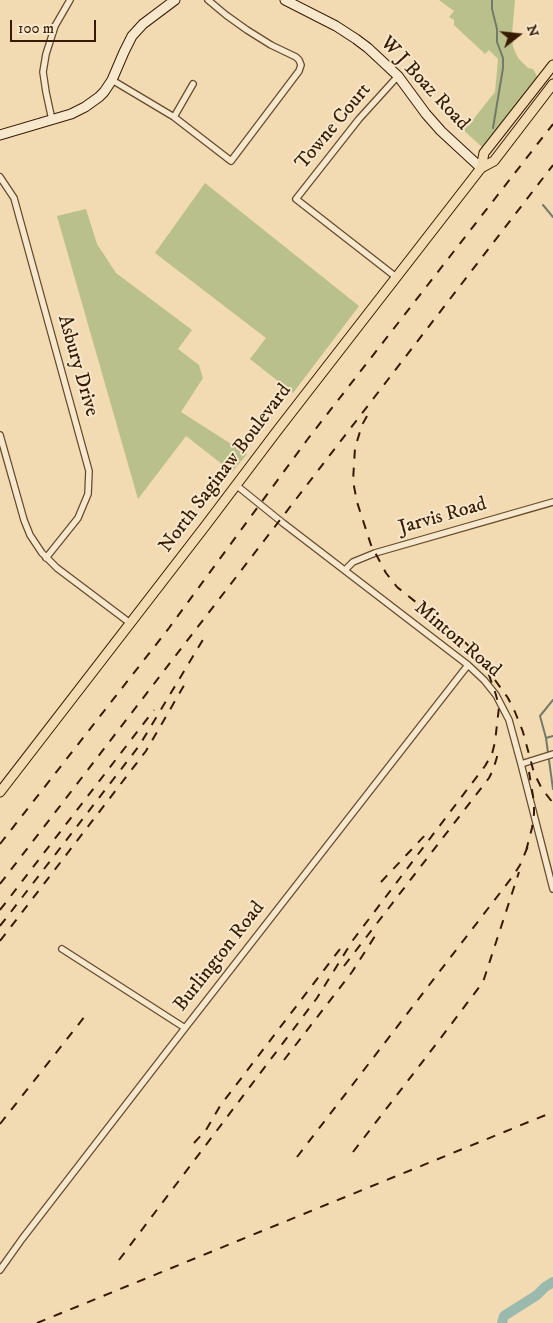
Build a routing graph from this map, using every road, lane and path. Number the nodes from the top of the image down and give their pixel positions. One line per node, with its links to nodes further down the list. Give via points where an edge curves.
1 (70, 0): 11 (street, via 55,26 43,72)
2 (175, 0): 7 (main road, via 137,30 128,42)
3 (208, 0): 10 (street, via 247,30 296,57 301,67 231,161)
4 (285, 0): 6 (main road, W J Boaz Road, via 356,39)
5 (553, 65): 13 (main road, North Saginaw Boulevard, via 484,153)
6 (398, 76): 13 (main road, W J Boaz Road, via 441,131); 15 (street, Towne Court, via 359,119 296,199)
7 (112, 80): 10 (street); 11 (main road, via 104,92 85,107)
8 (193, 84): 10 (street)
9 (553, 84): 13 (main road, North Saginaw Boulevard, via 494,161)
10 (174, 117)
11 (52, 120): 12 (main road)
12 (0, 135)
13 (481, 168): 15 (main road, North Saginaw Boulevard)
14 (0, 177): 19 (street, Asbury Drive, via 14,198 89,471 88,494 78,518)
15 (396, 277): 17 (main road, North Saginaw Boulevard)
16 (0, 435): 19 (street, via 24,520)
17 (236, 485): 20 (street, Minton Road); 21 (main road, North Saginaw Boulevard)
18 (553, 502): 20 (street, Jarvis Road, via 375,553 352,562)
19 (46, 558): 21 (street)
20 (345, 570): 22 (street, Minton Road)
21 (130, 623): 25 (main road, North Saginaw Boulevard)
22 (468, 665): 24 (street, Minton Road, via 484,680 503,707); 28 (street, Burlington Road)
23 (553, 754): 24 (street)
24 (521, 764): 26 (street, Minton Road)
25 (0, 792)
26 (553, 889)
27 (62, 949): 28 (street)
28 (185, 1028): 29 (street, Burlington Road)
29 (0, 1270)

